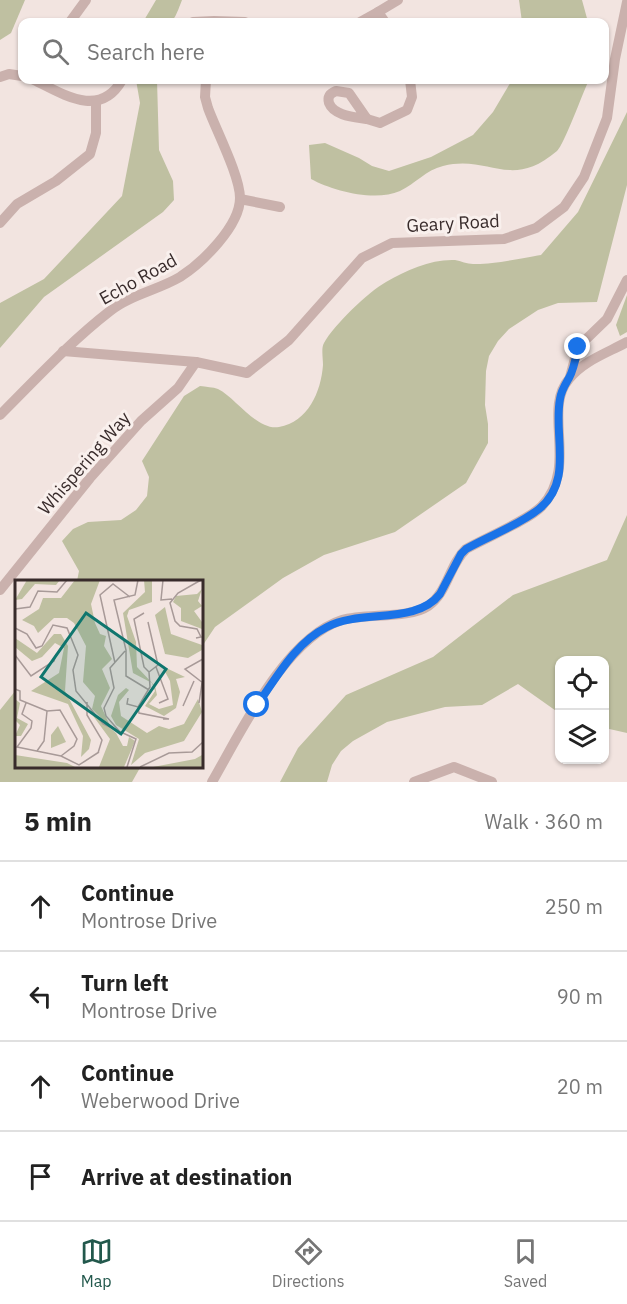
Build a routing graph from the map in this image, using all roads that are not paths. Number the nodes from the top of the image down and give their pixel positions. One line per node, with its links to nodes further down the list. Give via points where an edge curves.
1 (86, 0): 5 (street)
2 (398, 0): 4 (street)
3 (627, 2): 22 (street, Geary Road, via 607,118 584,177 564,207 536,228 504,239 392,243 362,258 289,340 247,373)
4 (378, 12): 6 (street); 7 (street)
5 (73, 18)
6 (367, 18)
7 (382, 18)
8 (18, 75): 9 (street)
9 (0, 77)
10 (42, 84): 14 (street, via 72,99)
11 (119, 84): 14 (street, via 108,96)
12 (206, 84): 16 (street, via 208,108)
13 (410, 84): 15 (street, via 412,97 407,110 380,123)
14 (96, 101): 18 (street, via 96,133 90,154 56,181 16,204)
15 (366, 119)
16 (240, 199): 17 (street); 21 (street, Echo Road, via 227,232 208,253 181,276 112,309)
17 (280, 207)
18 (0, 223)
19 (627, 280): 23 (street, via 607,319 578,347)
20 (627, 342): 23 (street, via 588,362)
21 (63, 351): 22 (street, Geary Road); 24 (street, Echo Road)
22 (196, 362): 25 (street, Whispering Way, via 178,388 141,421 90,478)
23 (570, 377): 26 (street, via 560,398 559,471 554,489 543,505 466,549 440,594 429,605 415,611 344,620 307,640 257,705)
24 (0, 415)
25 (0, 590)
26 (212, 782)
27 (414, 782): 28 (street, via 454,767)
28 (492, 782)

